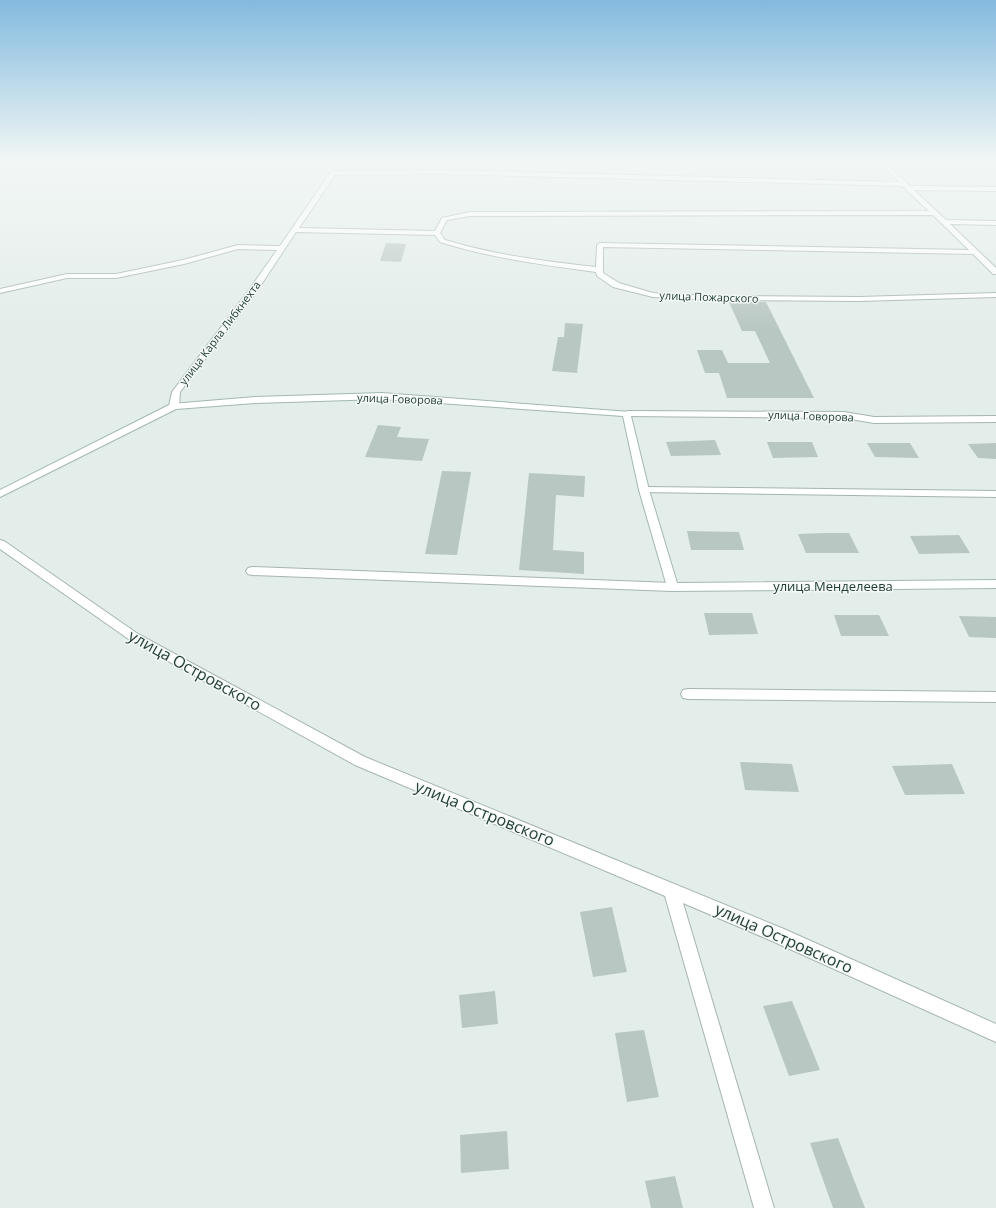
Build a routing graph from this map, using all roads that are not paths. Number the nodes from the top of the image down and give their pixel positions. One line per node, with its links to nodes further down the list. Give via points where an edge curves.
1 (302, 218): 6 (street, улица Карла Либкнехта)
2 (444, 218): 7 (street)
3 (942, 218): 4 (street)
4 (946, 222): 5 (street); 9 (street)
5 (996, 223)
6 (294, 230): 7 (street); 8 (street, улица Карла Либкнехта)
7 (437, 233): 10 (street, via 442,241 472,251 505,258)
8 (282, 248): 12 (street, via 238,247 184,262 116,276 67,276); 14 (street, улица Карла Либкнехта, via 176,392)
9 (975, 252): 10 (street, via 600,244); 11 (street)
10 (599, 270): 13 (street, улица Пожарского, via 600,274 616,286 653,295 851,299)
11 (996, 272)
12 (0, 291)
13 (996, 295)
14 (174, 406): 15 (street, улица Говорова, via 255,400 382,396); 18 (street)
15 (626, 414): 16 (street, улица Говорова, via 844,415 874,420); 17 (street)
16 (996, 419)
17 (644, 490): 19 (street); 23 (street)
18 (0, 494)
19 (996, 494)
20 (0, 544): 26 (street, улица Островского, via 134,637 360,761)
21 (252, 571): 23 (street, улица Менделеева)
22 (996, 584): 23 (street, улица Менделеева)
23 (671, 586)
24 (688, 694): 25 (street)
25 (996, 697)
26 (671, 890): 27 (street, улица Островского); 28 (street)
27 (996, 1033)
28 (764, 1208)

